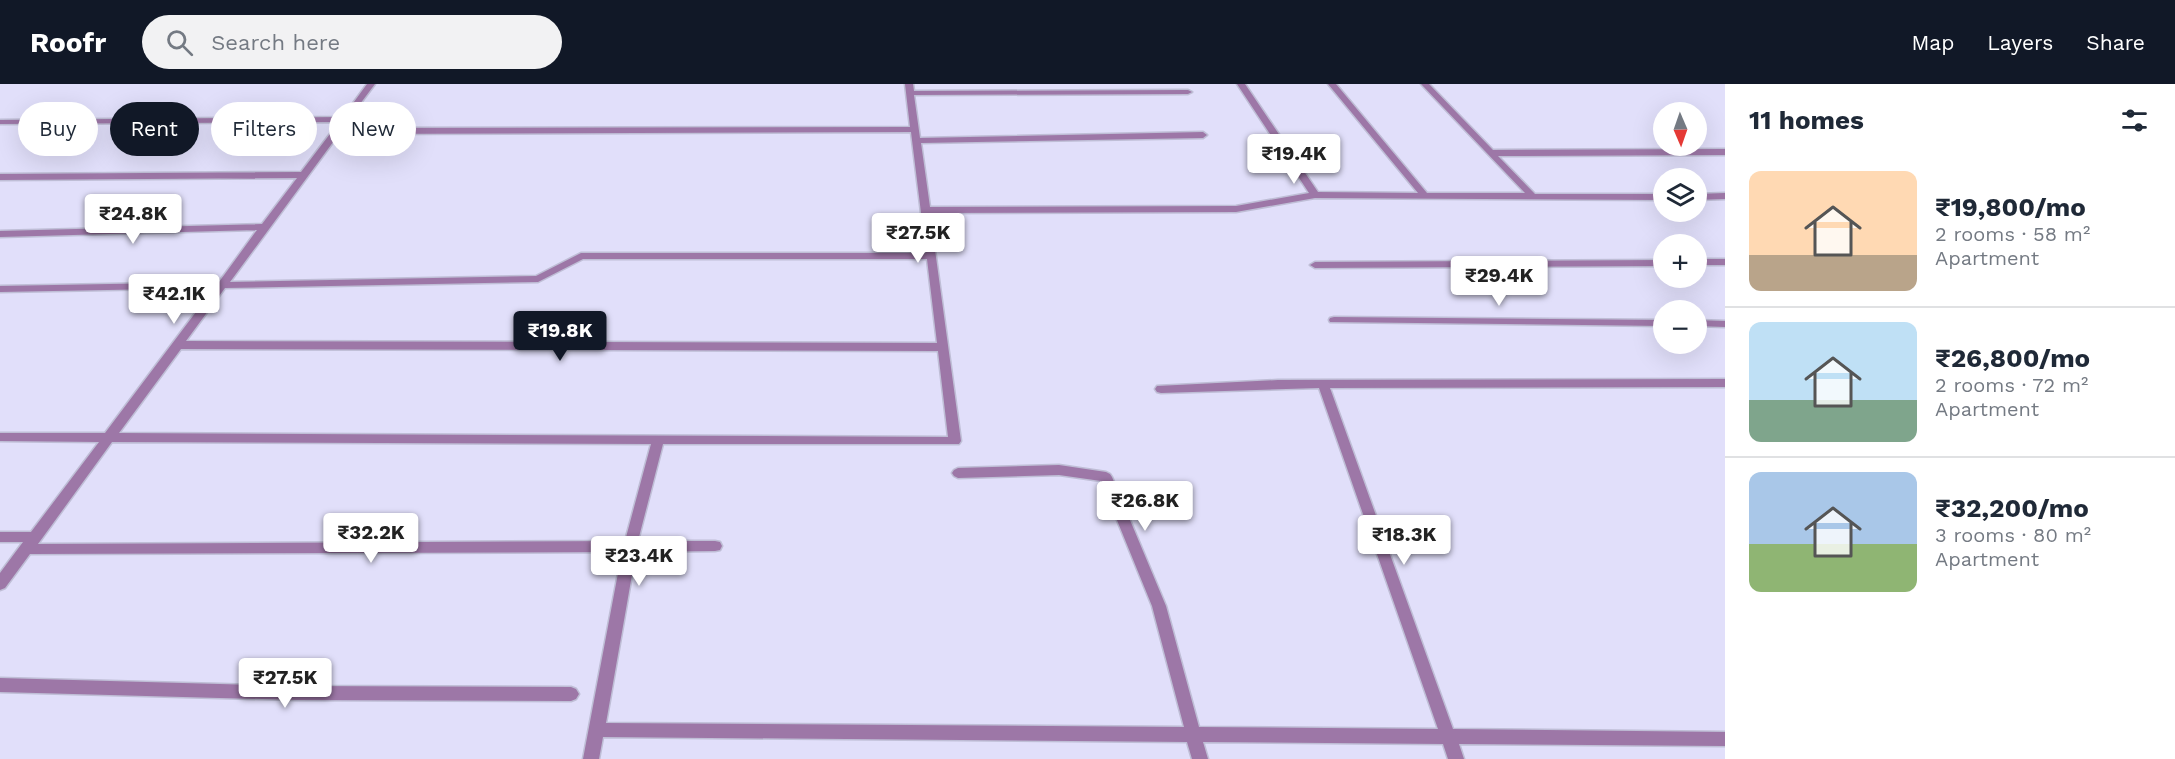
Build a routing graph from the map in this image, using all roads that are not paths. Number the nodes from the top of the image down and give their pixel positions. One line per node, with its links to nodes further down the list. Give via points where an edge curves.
1 (371, 84): 7 (street)
2 (1241, 84): 19 (street)
3 (1332, 84): 20 (street)
4 (1425, 84): 16 (street)
5 (910, 89): 6 (street); 10 (street)
6 (1188, 92)
7 (358, 102)
8 (329, 119): 9 (street)
9 (0, 122)
10 (915, 129): 11 (street); 14 (street)
11 (416, 131)
12 (1203, 135): 14 (street)
13 (329, 141): 17 (street)
14 (917, 141): 25 (street)
15 (1725, 152): 16 (street)
16 (1491, 153): 22 (street)
17 (304, 175): 18 (street); 26 (street)
18 (0, 177)
19 (1315, 195): 20 (street); 25 (street, via 1236,209)
20 (1425, 196): 22 (street)
21 (1725, 196): 24 (street)
22 (1533, 197): 23 (street)
23 (1653, 197)
24 (1707, 197)
25 (925, 210): 28 (street)
26 (265, 227): 27 (street); 33 (street)
27 (0, 234)
28 (932, 256): 33 (street, via 581,256 538,279); 40 (street)
29 (1707, 262): 30 (street)
30 (1725, 262)
31 (1653, 263): 32 (street)
32 (1314, 265)
33 (222, 285): 34 (street); 39 (street)
34 (0, 289)
35 (1334, 321): 36 (street)
36 (1653, 323)
37 (1707, 323): 38 (street)
38 (1725, 324)
39 (177, 345): 40 (street); 45 (street)
40 (943, 347): 46 (street, via 955,441)
41 (1725, 382): 42 (street)
42 (1323, 384): 43 (street); 58 (street)
43 (1161, 389)
44 (0, 436): 45 (street)
45 (110, 437): 46 (street); 49 (street)
46 (658, 440): 51 (street)
47 (958, 473): 57 (street, via 1059,470 1106,477 1159,606)
48 (0, 537): 49 (street)
49 (35, 537): 52 (street)
50 (715, 546): 51 (street)
51 (630, 547): 52 (street); 56 (street)
52 (26, 549): 53 (street)
53 (0, 584)
54 (0, 685): 55 (street, via 297,693)
55 (571, 694)
56 (597, 730): 57 (street); 60 (street)
57 (1193, 734): 58 (street); 61 (street)
58 (1448, 736): 59 (street); 62 (street)
59 (1725, 739)
60 (591, 759)
61 (1200, 759)
62 (1456, 759)

